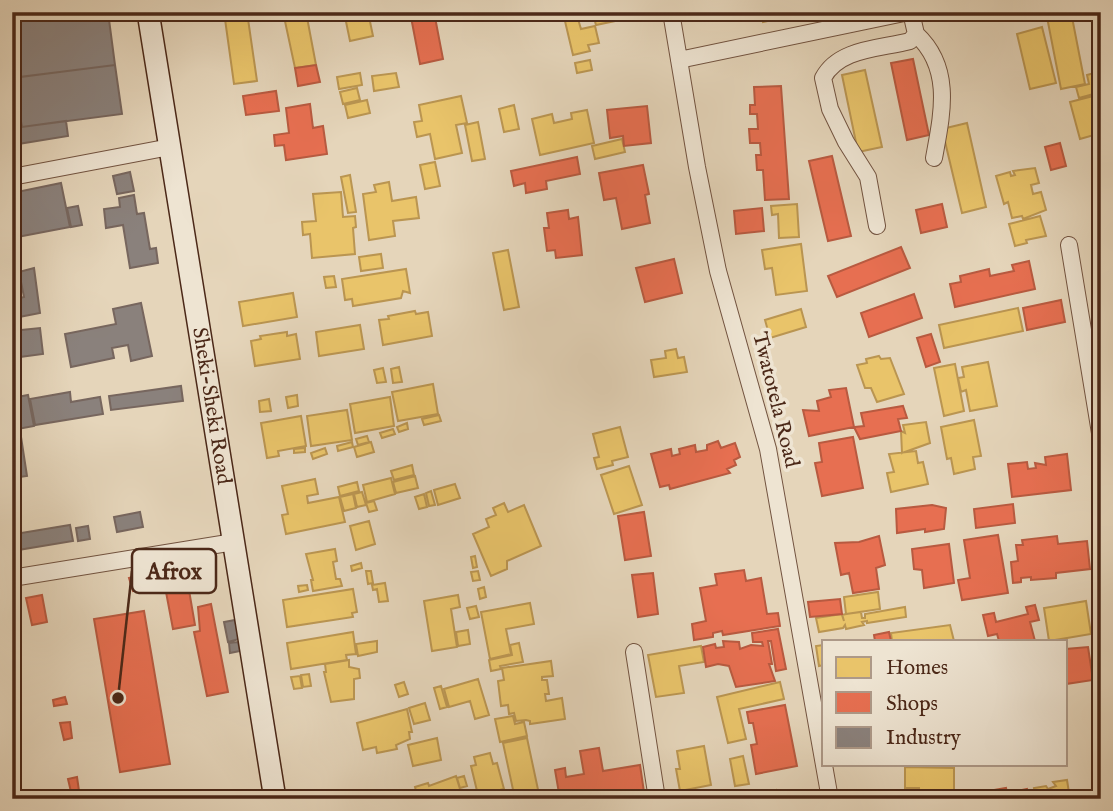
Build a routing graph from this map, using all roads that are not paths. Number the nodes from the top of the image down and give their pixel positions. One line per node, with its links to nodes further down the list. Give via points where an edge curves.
1 (148, 12): 6 (street, Sheki-Sheki Road)
2 (671, 12): 5 (street, Twatotela Road)
3 (910, 12): 4 (street); 5 (street)
4 (916, 34): 7 (street, via 928,44 938,65 943,103); 9 (street, via 910,41 842,58 829,66 823,78 830,109 868,177)
5 (679, 60): 15 (street, Twatotela Road, via 719,271 768,449)
6 (170, 147): 8 (street); 12 (street, Sheki-Sheki Road)
7 (933, 158)
8 (12, 177)
9 (877, 226)
10 (1069, 245): 11 (street)
11 (1101, 439)
12 (234, 542): 13 (street); 17 (street, Sheki-Sheki Road)
13 (12, 578)
14 (634, 652): 18 (street)
15 (822, 754)
16 (824, 766): 19 (street, Twatotela Road)
17 (275, 799)
18 (657, 799)
19 (830, 799)

